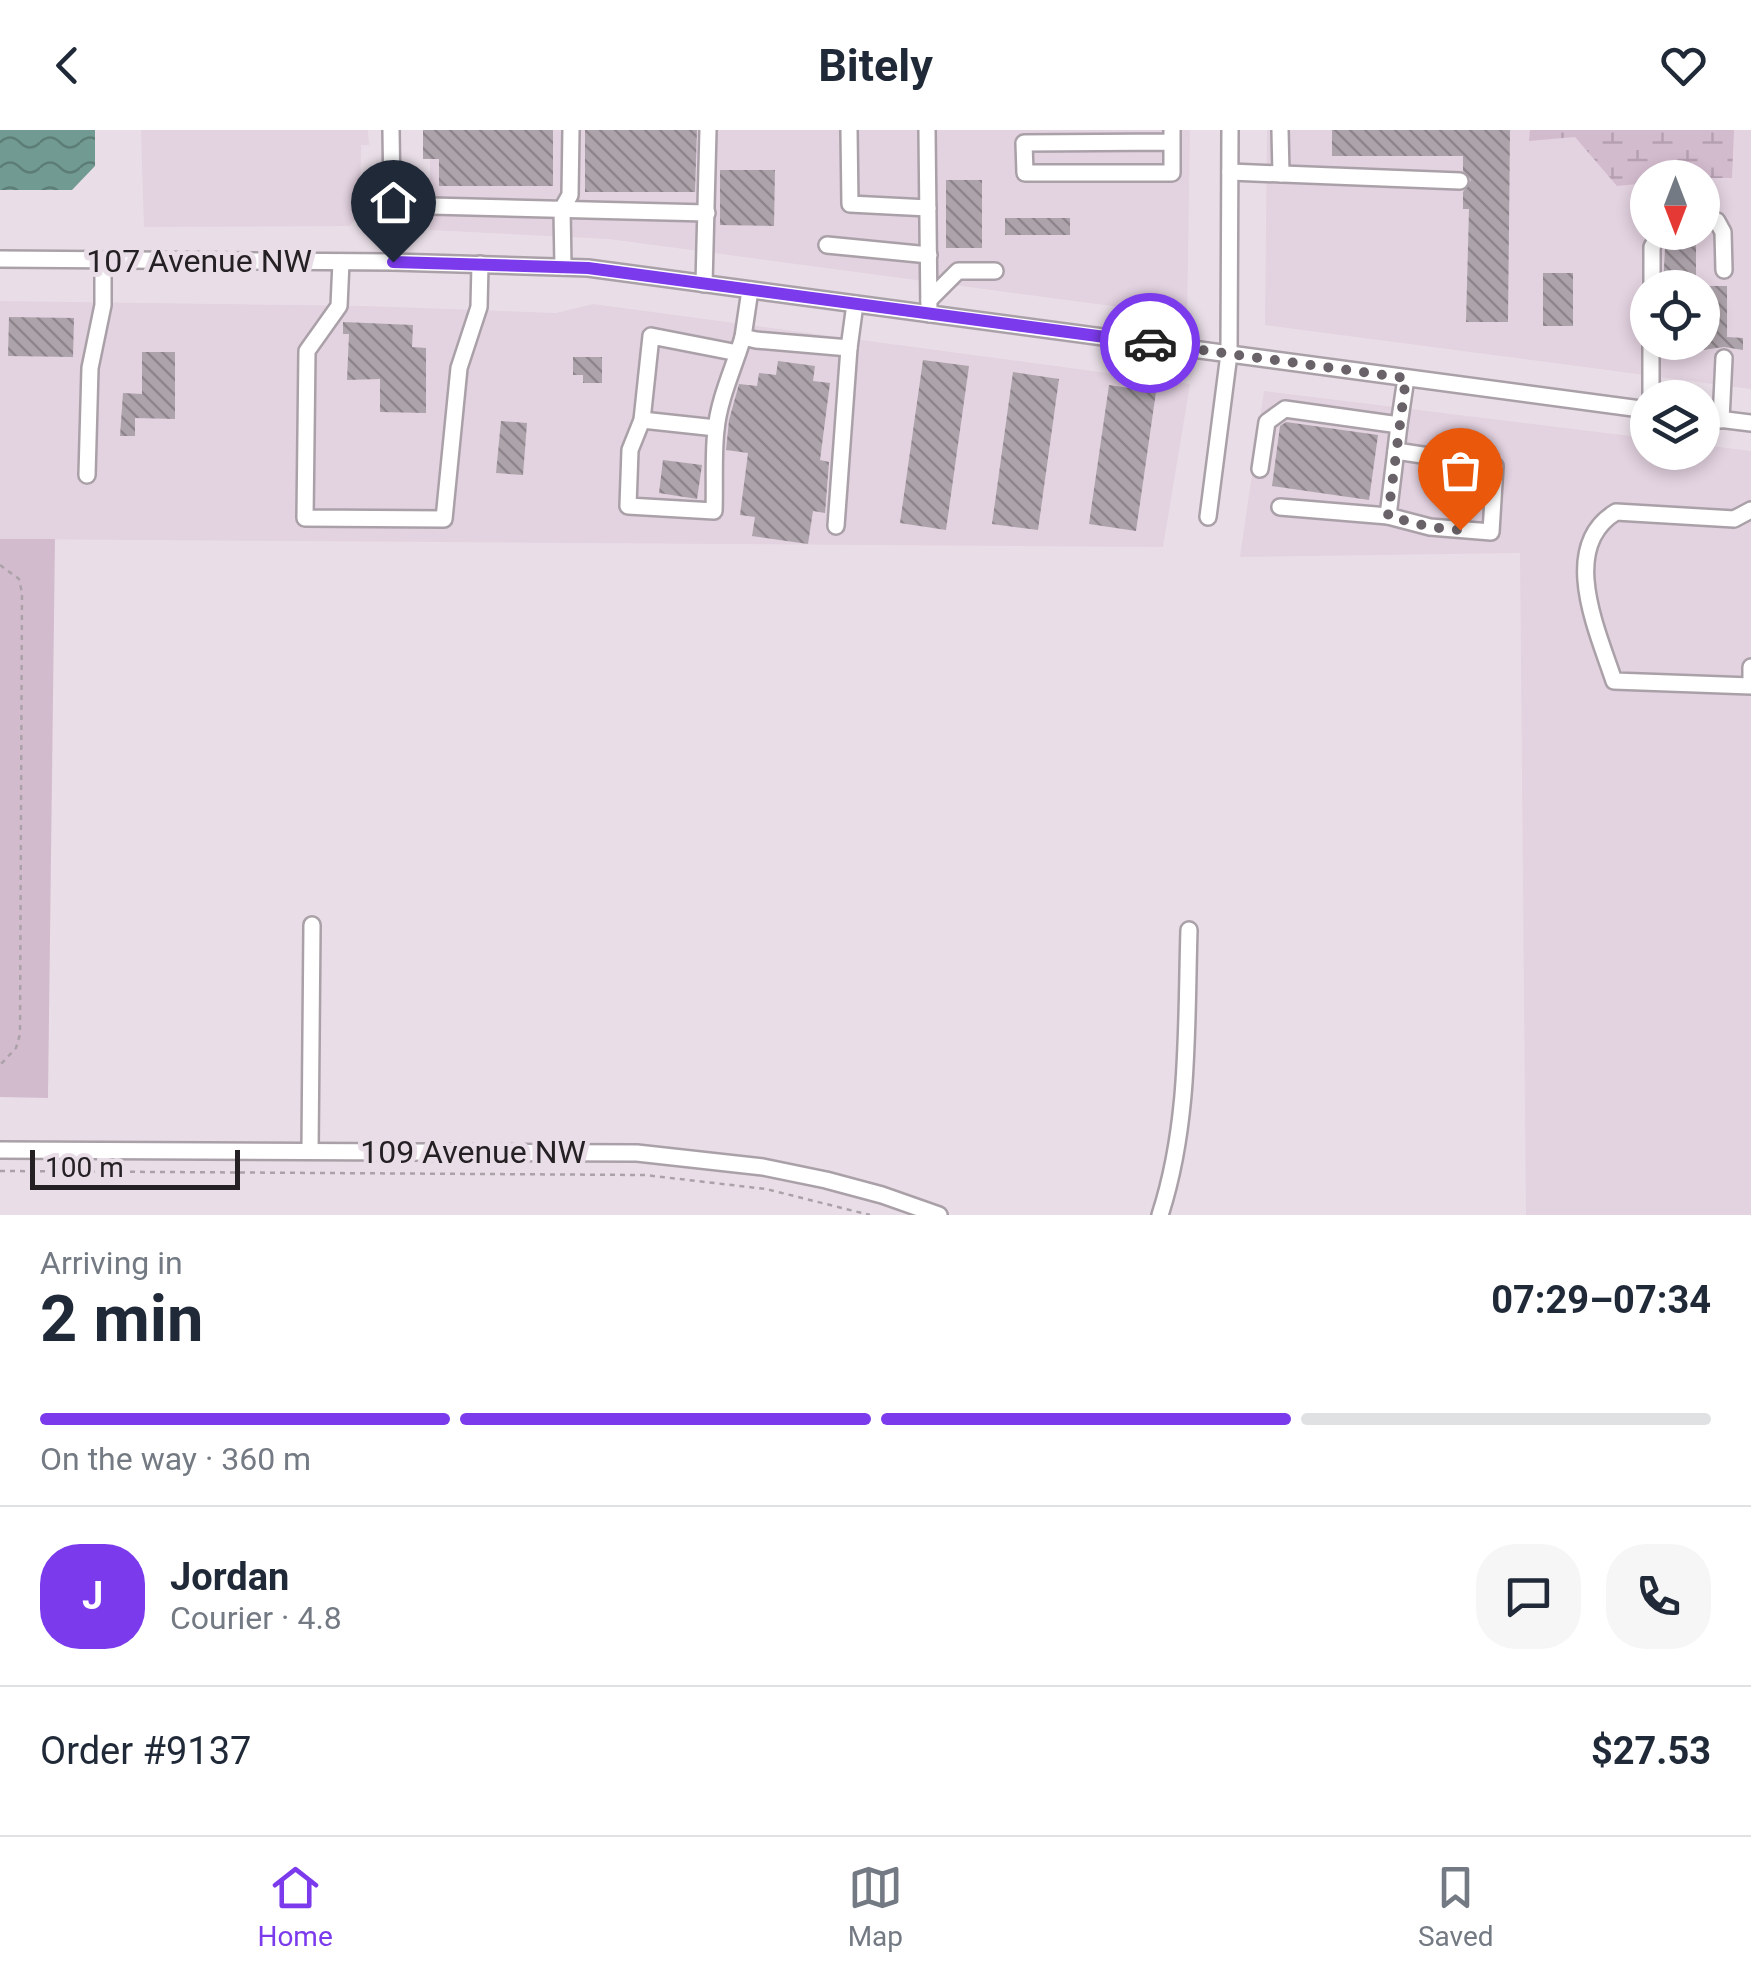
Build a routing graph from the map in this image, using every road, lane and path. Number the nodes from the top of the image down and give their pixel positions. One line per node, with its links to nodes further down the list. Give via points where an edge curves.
1 (391, 130): 12 (street)
2 (572, 130): 14 (street, via 570,195)
3 (708, 130): 15 (street)
4 (849, 130): 13 (street, via 850,204)
5 (927, 130): 13 (street)
6 (1230, 130): 9 (street)
7 (1280, 130): 10 (street)
8 (1172, 136): 8 (street, via 1172,173 1024,173 1024,143)
9 (1230, 172): 10 (street); 33 (street)
10 (1281, 174): 11 (street)
11 (1460, 180)
12 (392, 205): 14 (street); 22 (street)
13 (928, 208): 18 (street)
14 (562, 209): 15 (street); 24 (street)
15 (706, 213): 27 (street)
16 (1720, 226): 25 (street)
17 (827, 246): 18 (street)
18 (929, 255): 30 (street)
19 (0, 259): 20 (street, 107 Avenue NW)
20 (103, 260): 21 (street, 107 Avenue NW); 44 (street, via 103,305 90,368)
21 (341, 262): 22 (street, 107 Avenue NW); 23 (street, via 339,306 307,351 305,518 444,519 459,368 479,308)
22 (393, 262): 23 (street, 107 Avenue NW)
23 (480, 264): 24 (street, 107 Avenue NW)
24 (563, 267): 27 (street, 107 Avenue NW)
25 (1724, 270)
26 (995, 271): 30 (street, via 958,271)
27 (704, 284): 28 (street, 107 Avenue NW)
28 (750, 290): 29 (street, 107 Avenue NW); 31 (street)
29 (855, 304): 30 (street, 107 Avenue NW); 32 (street)
30 (929, 307): 33 (street, 107 Avenue NW)
31 (741, 345): 32 (street); 37 (street, via 652,336); 41 (street)
32 (849, 348): 49 (street)
33 (1229, 354): 35 (street, 107 Avenue NW); 47 (street)
34 (1724, 358): 38 (street)
35 (1406, 378): 36 (street, 107 Avenue NW); 40 (street)
36 (1630, 408)
37 (642, 420): 41 (street); 41 (street, via 630,450 628,506 714,511)
38 (1721, 420): 39 (street)
39 (1751, 423)
40 (1399, 425): 42 (street); 43 (street, via 1285,410 1267,422)
41 (716, 428)
42 (1396, 451): 48 (street); 48 (street, via 1495,466 1491,532)
43 (1260, 469)
44 (88, 475)
45 (1280, 507): 48 (street)
46 (1751, 510): 52 (street, via 1734,519 1616,512 1604,519 1584,560 1614,681)
47 (1208, 516)
48 (1388, 516)
49 (836, 526)
50 (0, 565): 55 (path, via 18,579 22,593 20,1034)
51 (1751, 667): 52 (street)
52 (1751, 686)
53 (312, 925): 57 (street)
54 (1189, 930): 61 (street, via 1184,1095)
55 (0, 1065)
56 (0, 1150): 57 (street, 109 Avenue NW)
57 (310, 1151): 60 (street, 109 Avenue NW, via 704,1159 826,1180)
58 (0, 1172): 59 (path, via 645,1175 766,1189)
59 (870, 1215)
60 (939, 1215)
61 (1160, 1215)

